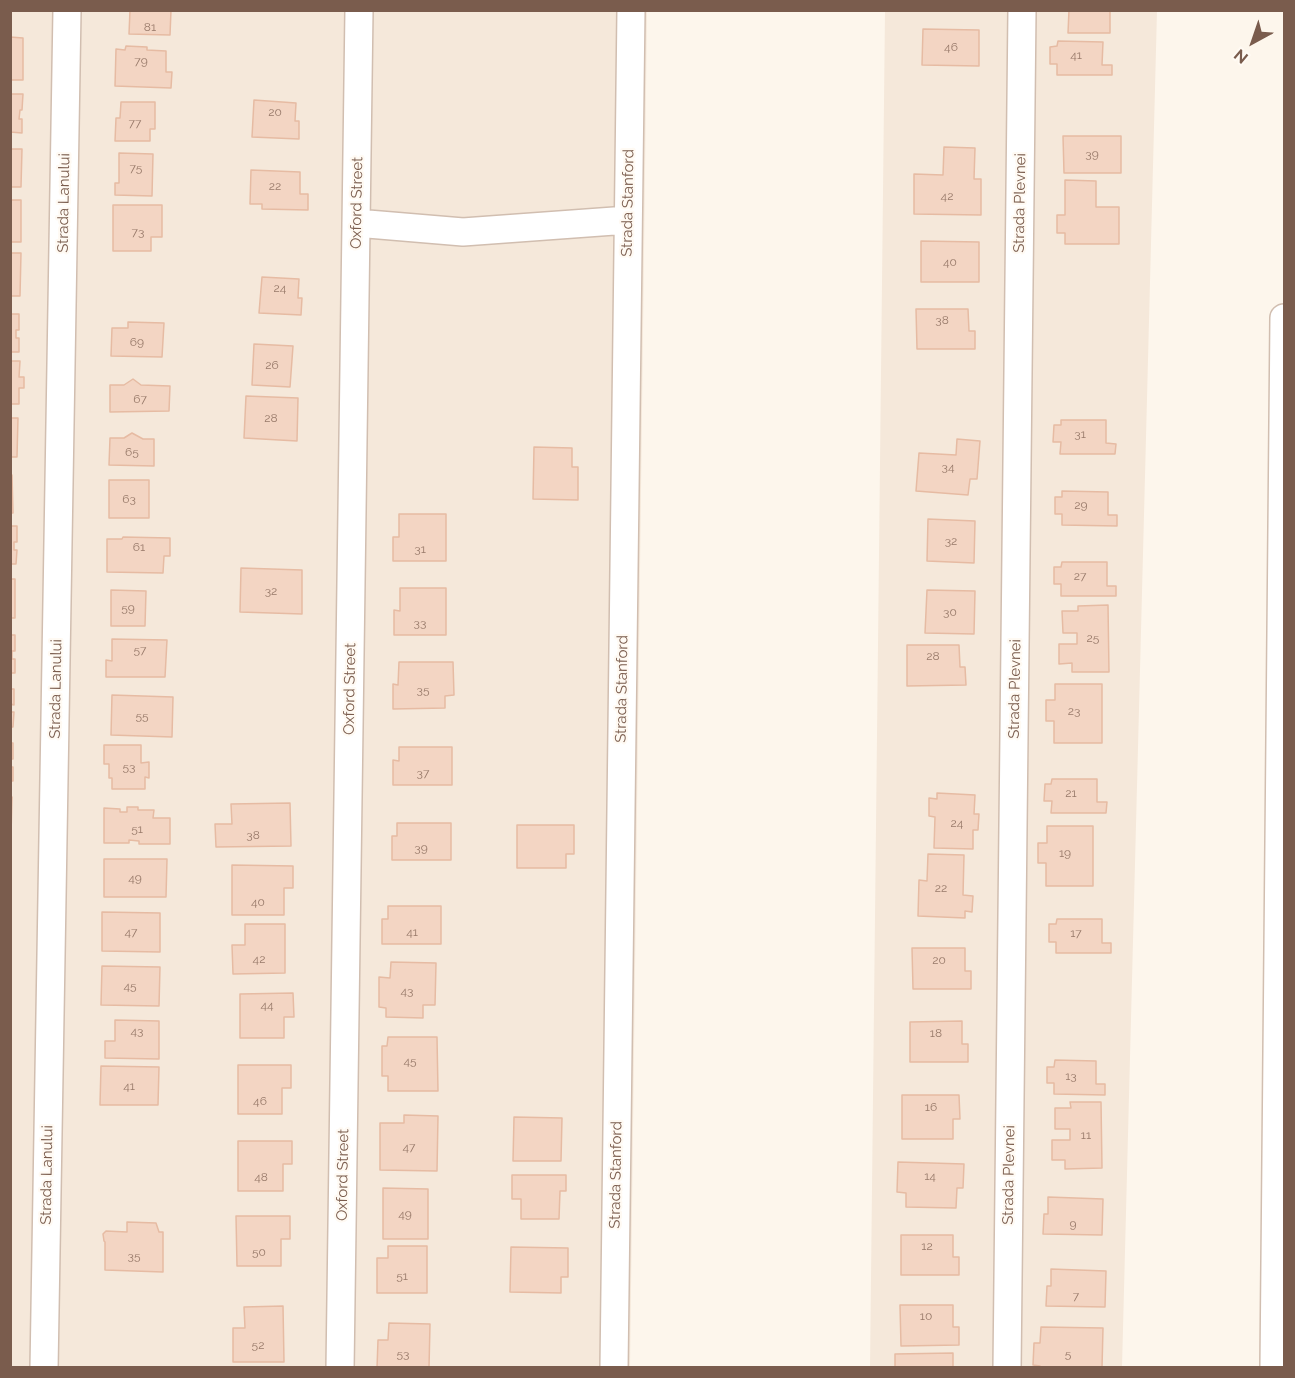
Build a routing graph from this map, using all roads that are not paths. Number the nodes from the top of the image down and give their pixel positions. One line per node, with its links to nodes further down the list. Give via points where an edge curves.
1 (67, 10): 8 (street, Strada Lanului)
2 (359, 10): 6 (street, Oxford Street)
3 (631, 10): 5 (street, Strada Stanford)
4 (1022, 10): 11 (street, Strada Plevnei)
5 (628, 220): 6 (street, via 463,232); 10 (street, Strada Stanford)
6 (356, 223): 9 (street, Oxford Street)
7 (1284, 318): 12 (street)
8 (44, 1368)
9 (340, 1368)
10 (614, 1368)
11 (1007, 1368)
12 (1274, 1368)

